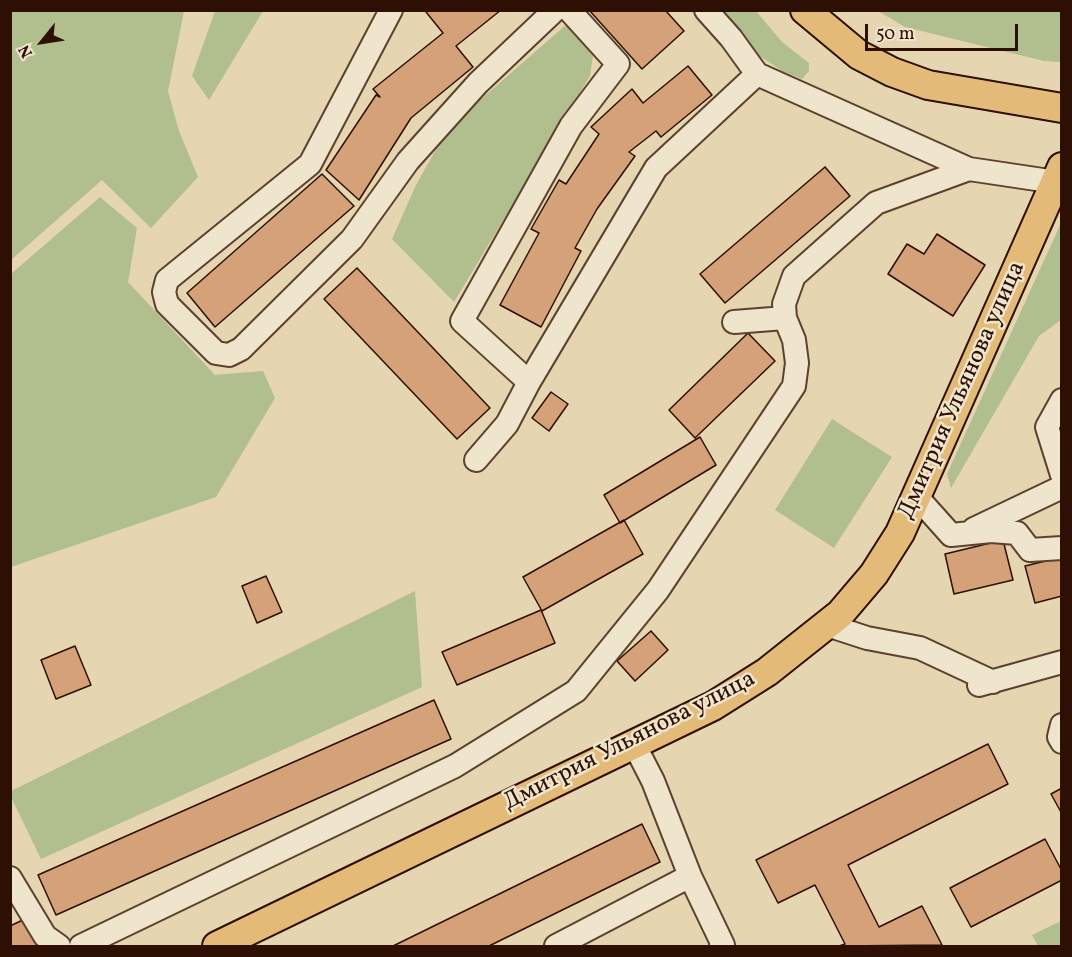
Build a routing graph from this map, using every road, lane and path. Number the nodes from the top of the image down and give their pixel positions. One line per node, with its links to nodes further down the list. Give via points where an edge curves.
1 (391, 10): 2 (street, via 310,164 167,280 167,304 210,349 229,355 241,349 352,239 408,161 478,83)
2 (555, 10)
3 (569, 10): 12 (street, via 618,64 571,126 462,321)
4 (706, 10): 6 (street)
5 (805, 10): 7 (main road, via 859,55 892,72 928,85)
6 (757, 74): 8 (street); 12 (street, via 656,168)
7 (1062, 108)
8 (969, 169): 9 (street); 10 (street, via 876,203 794,276 787,289)
9 (1059, 174): 17 (main road, Дмитрия Ульянова улица)
10 (785, 318): 11 (street); 28 (street, via 798,363 794,386 658,590 576,691 455,766)
11 (734, 322)
12 (529, 382): 14 (street, via 507,424)
13 (1062, 400): 15 (street, via 1047,427)
14 (476, 460)
15 (1062, 475)
16 (1062, 487): 18 (street)
17 (917, 497): 18 (street, via 951,535); 20 (main road, Дмитрия Ульянова улица, via 874,574)
18 (964, 534): 19 (street, via 1017,532 1030,550)
19 (1062, 548)
20 (827, 625): 21 (street, via 867,638 920,648 986,683); 24 (main road, Дмитрия Ульянова улица, via 767,672 713,706)
21 (1062, 662)
22 (1062, 725): 23 (street)
23 (1062, 742)
24 (634, 744): 25 (street, via 653,780); 29 (main road, Дмитрия Ульянова улица)
25 (690, 876): 30 (street); 31 (street)
26 (10, 878): 27 (street, via 45,936)
27 (60, 946)
28 (81, 946)
29 (217, 946)
30 (556, 946)
31 (721, 946)

